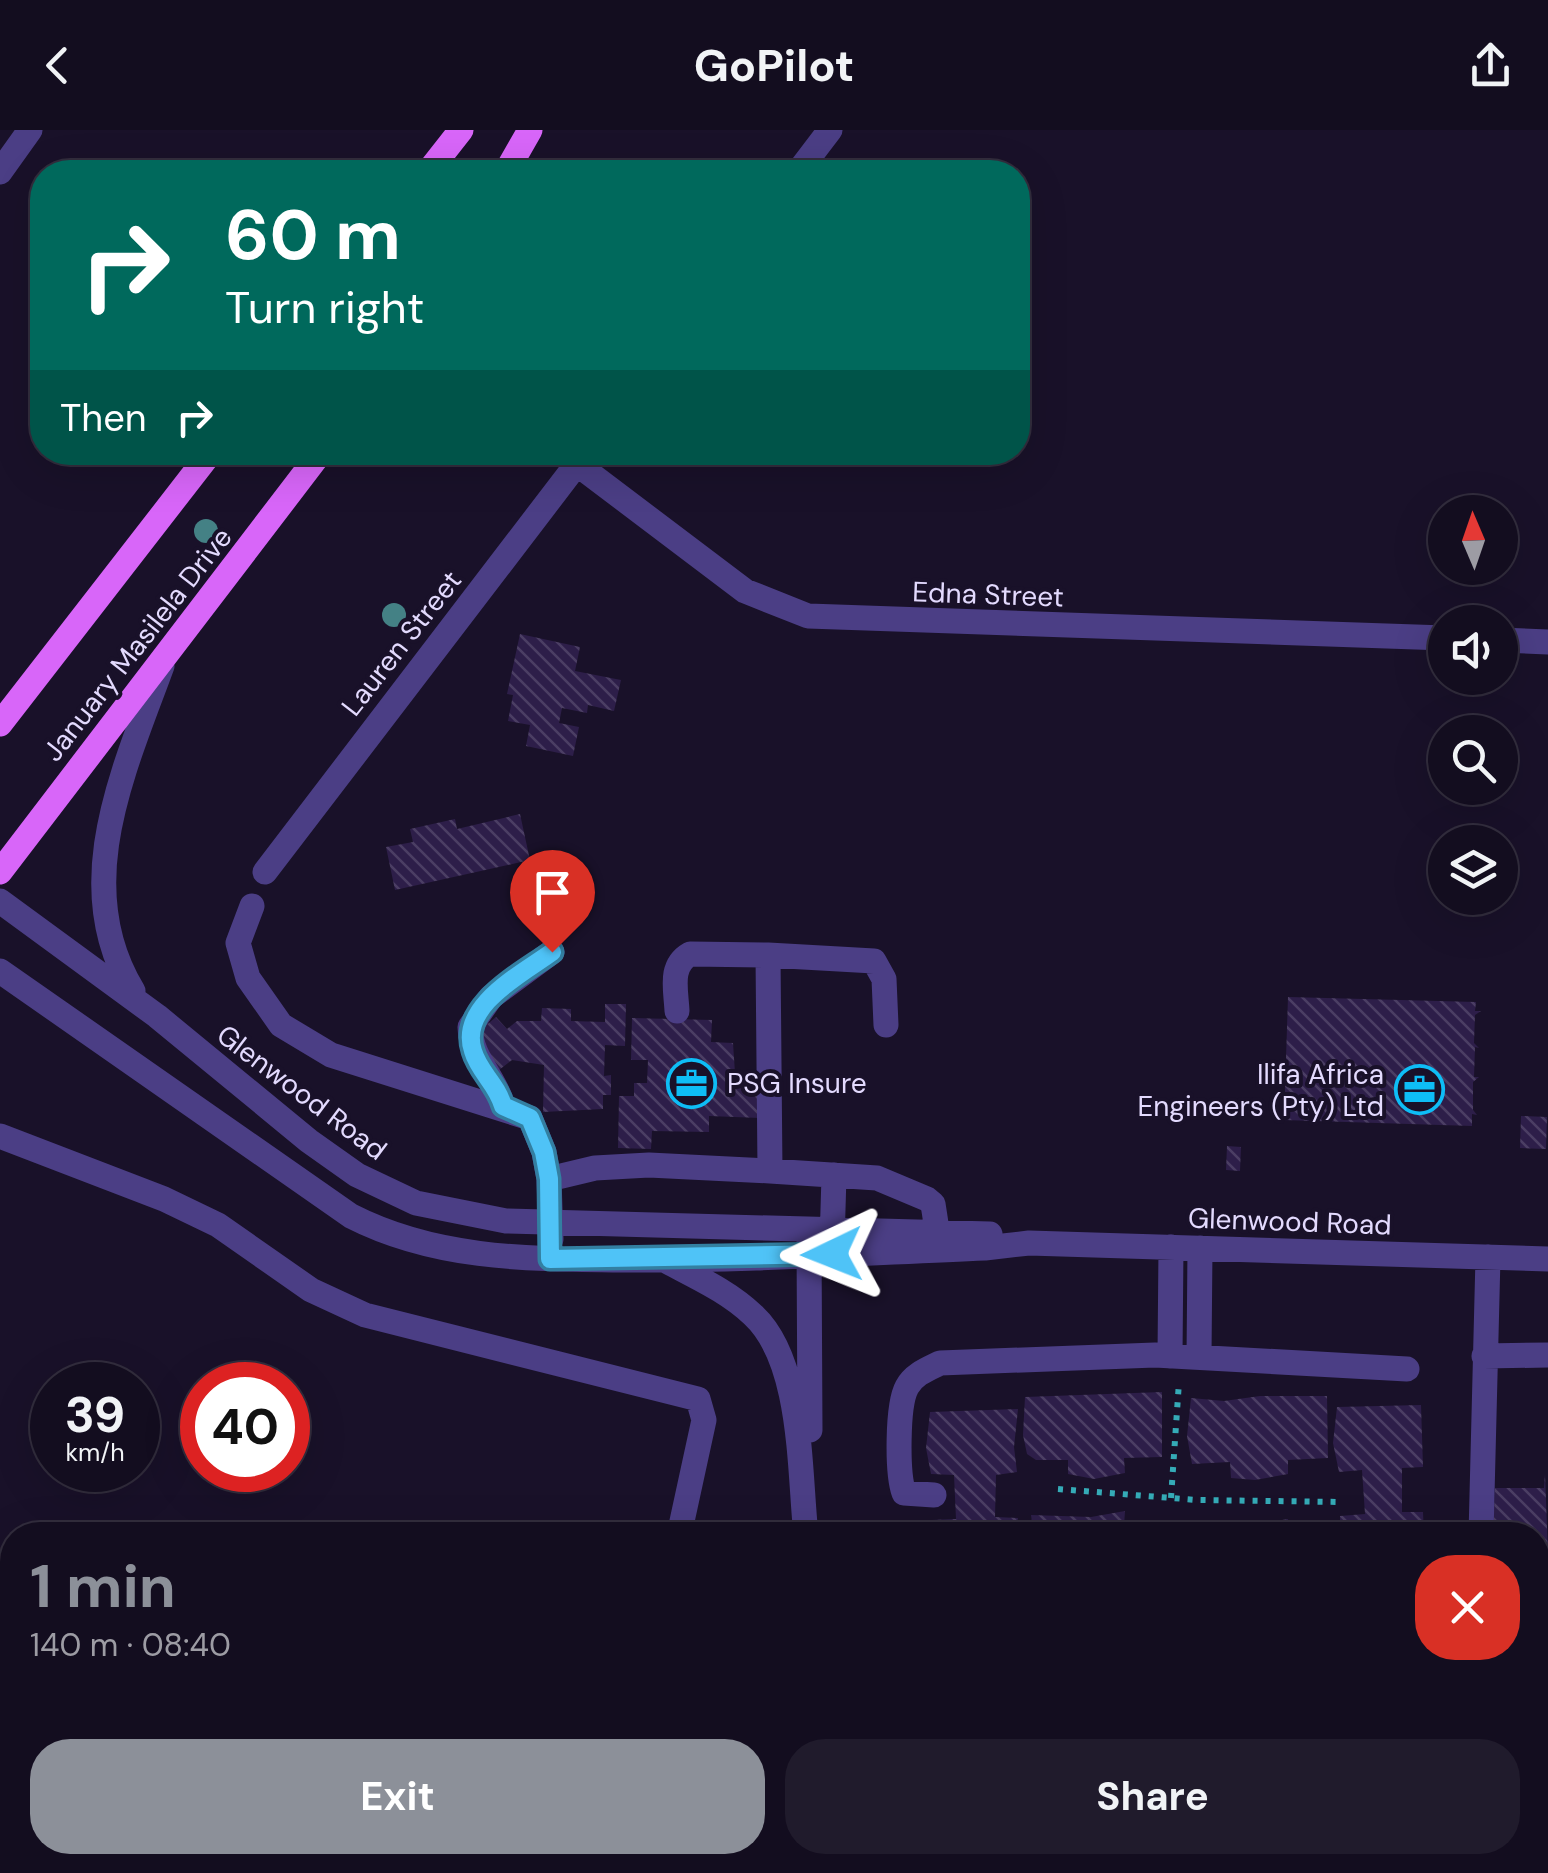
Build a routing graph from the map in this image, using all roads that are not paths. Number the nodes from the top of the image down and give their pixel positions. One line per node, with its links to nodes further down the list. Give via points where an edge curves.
1 (30, 130): 8 (street)
2 (461, 130): 5 (main road)
3 (530, 130): 6 (main road)
4 (830, 130): 7 (street)
5 (437, 160)
6 (513, 160)
7 (807, 160)
8 (0, 172)
9 (201, 465): 17 (main road)
10 (310, 465): 16 (main road, January Masilela Drive)
11 (576, 465): 19 (street, Lauren Street)
12 (590, 465): 13 (street, Edna Street, via 745,591 808,616)
13 (1428, 637)
14 (1518, 641): 15 (street)
15 (1548, 642)
16 (167, 652): 18 (main road, January Masilela Drive); 25 (street, via 114,797 103,856 110,939)
17 (0, 724)
18 (0, 872)
19 (265, 872)
20 (0, 900): 25 (street, Glenwood Road)
21 (252, 906): 28 (street, via 238,943 248,978 281,1024 331,1055)
22 (552, 952): 28 (street, via 491,997 470,1028 473,1054 498,1086)
23 (768, 955): 26 (street, via 690,954 679,960); 27 (street, via 874,961 884,979); 30 (street)
24 (0, 970): 40 (street, Glenwood Road, via 351,1216 440,1248)
25 (142, 1004): 33 (street, Glenwood Road, via 308,1141 391,1193 472,1217)
26 (677, 1011)
27 (886, 1024)
28 (503, 1106): 32 (street, via 530,1118)
29 (0, 1136): 48 (street, via 218,1225 312,1290 365,1315 698,1399 704,1420)
30 (770, 1172): 31 (street); 32 (street, via 649,1165)
31 (834, 1175): 34 (street, via 906,1187 934,1204); 35 (street)
32 (549, 1179): 33 (street)
33 (552, 1222): 35 (street, Glenwood Road); 40 (street)
34 (937, 1230): 35 (street, Glenwood Road); 36 (street, Glenwood Road)
35 (821, 1242): 36 (street, Glenwood Road); 42 (street, Glenwood Road); 50 (street)
36 (1029, 1242): 37 (street, Glenwood Road)
37 (1171, 1247): 38 (street, Glenwood Road); 44 (street)
38 (1200, 1248): 39 (street, Glenwood Road); 44 (street)
39 (1488, 1257): 41 (street, Glenwood Road); 45 (street)
40 (550, 1259): 42 (street, Glenwood Road)
41 (1548, 1259)
42 (664, 1260): 49 (street, via 732,1297 776,1346 792,1399)
43 (1548, 1355): 45 (street)
44 (1183, 1356): 46 (street); 47 (street, via 940,1363 918,1375 906,1388 901,1483 904,1493)
45 (1484, 1356): 51 (street)
46 (1406, 1369)
47 (934, 1496)
48 (682, 1522)
49 (807, 1522)
50 (810, 1522)
51 (1481, 1522)

